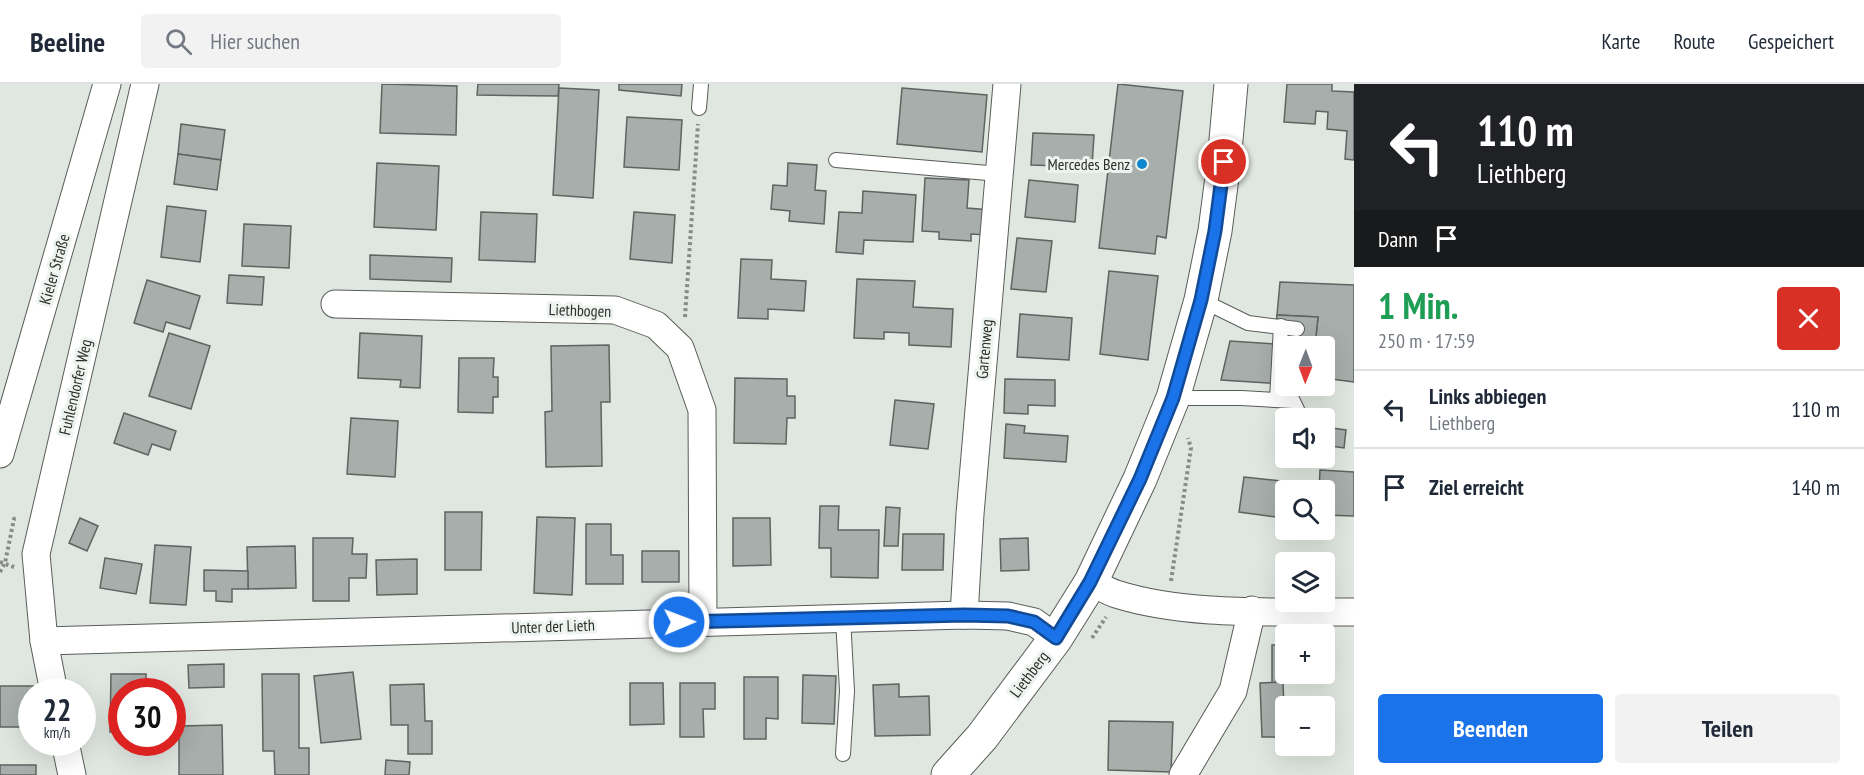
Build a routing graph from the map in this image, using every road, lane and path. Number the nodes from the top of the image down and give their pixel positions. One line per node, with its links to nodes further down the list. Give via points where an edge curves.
1 (107, 84): 17 (street, Kieler Straße)
2 (145, 84): 26 (street, Fuhlendorfer Weg, via 36,554)
3 (701, 84): 6 (lane)
4 (1007, 84): 8 (street, Gartenweg)
5 (1231, 84): 9 (street, Liethberg, via 1215,231)
6 (699, 108): 13 (path)
7 (836, 160): 8 (lane)
8 (999, 174): 22 (street, Gartenweg)
9 (1201, 300): 11 (lane, via 1248,323); 14 (street, Liethberg)
10 (335, 304): 13 (street, Liethbogen, via 615,310 656,325)
11 (1281, 326): 12 (lane); 15 (lane)
12 (1297, 329)
13 (680, 348): 24 (street, Liethbogen, via 702,410)
14 (1173, 398): 15 (lane); 18 (street, Liethberg, via 1140,479); 19 (path, via 1191,448)
15 (1277, 400): 16 (lane, via 1293,401)
16 (1296, 408)
17 (0, 454)
18 (1090, 582): 19 (street, via 1114,593); 25 (street, Liethberg)
19 (1168, 606): 20 (street)
20 (1252, 610): 21 (street); 32 (street, via 1233,691)
21 (1354, 612)
22 (964, 615): 23 (street, Unter der Lieth); 25 (street, Unter der Lieth, via 1008,616 1034,622)
23 (843, 618): 24 (street, Unter der Lieth); 28 (lane, via 847,705)
24 (703, 621): 26 (street, Unter der Lieth)
25 (1056, 638): 31 (street, Liethberg, via 982,737)
26 (44, 641): 27 (street, Fuhlendorfer Weg)
27 (51, 678)
28 (843, 754)
29 (68, 756): 30 (street)
30 (72, 775)
31 (948, 775)
32 (1182, 775)

